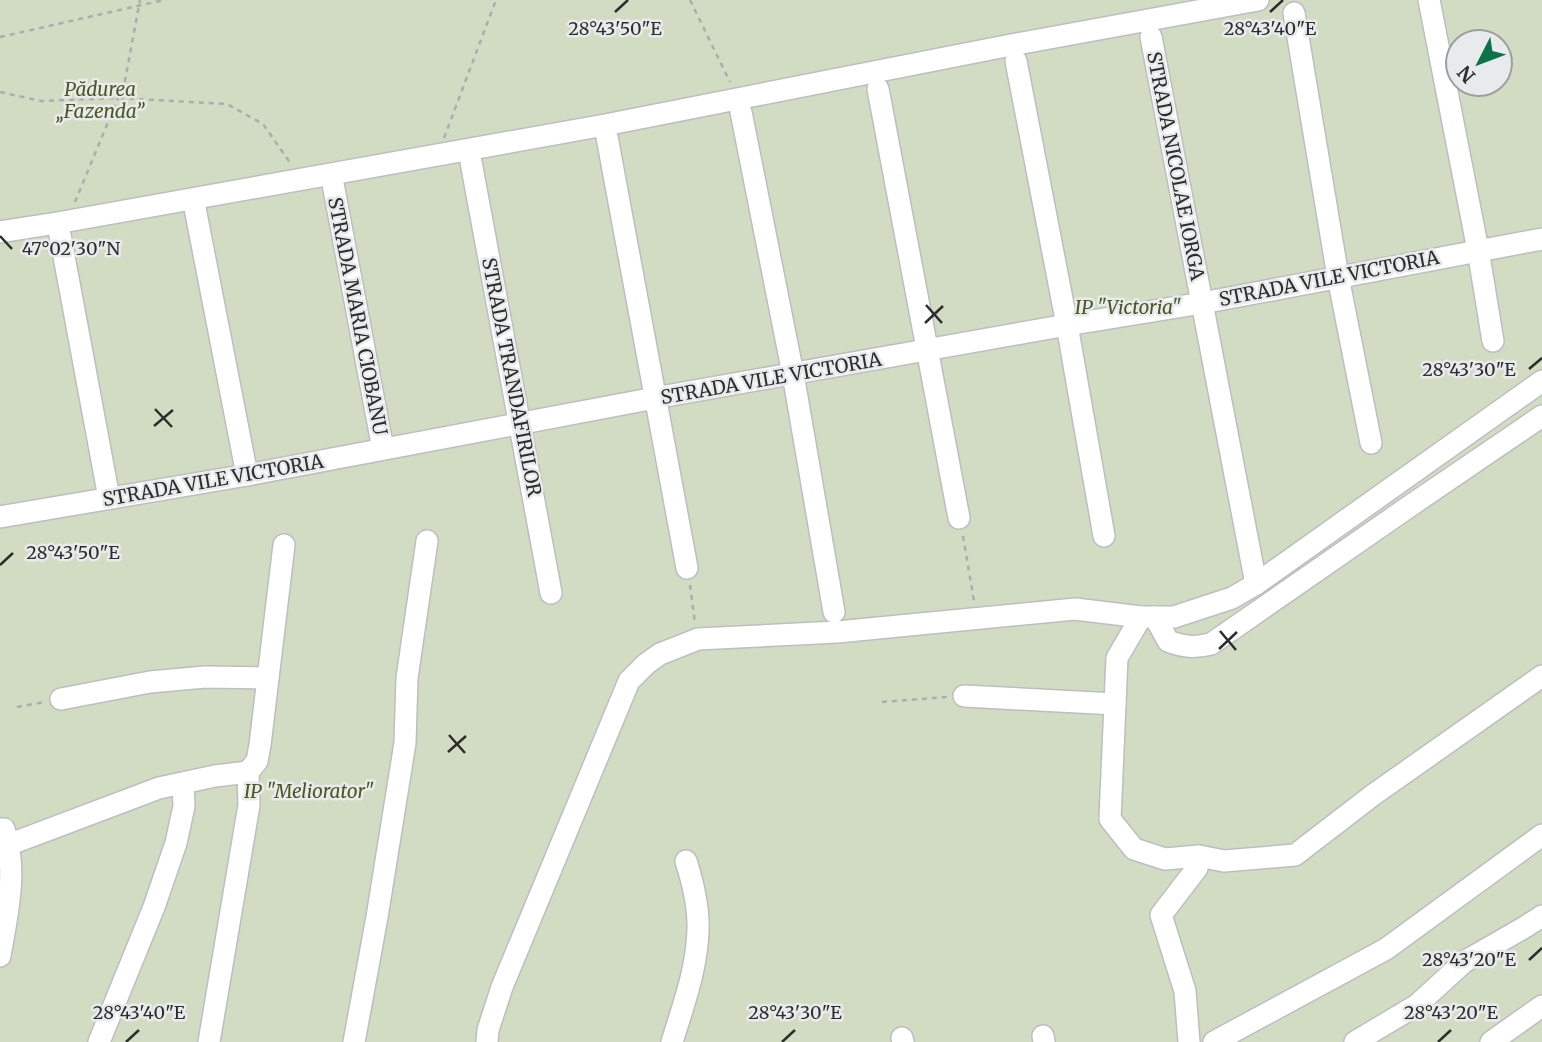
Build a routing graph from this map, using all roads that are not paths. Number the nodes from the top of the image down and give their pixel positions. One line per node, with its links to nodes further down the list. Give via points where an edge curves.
1 (1258, 0): 7 (street, via 1011,45)
2 (1429, 0): 15 (street)
3 (1294, 13): 16 (street)
4 (1151, 37): 17 (street, STRADA NICOLAE IORGA)
5 (1016, 61): 18 (street)
6 (878, 89): 20 (street)
7 (740, 105): 12 (street, via 302,179); 21 (street)
8 (607, 137): 23 (street)
9 (471, 162): 25 (street, STRADA TRANDAFIRILOR)
10 (333, 184): 27 (street, STRADA MARIA CIOBANU)
11 (195, 208): 28 (street)
12 (63, 228): 13 (street); 29 (street)
13 (0, 232)
14 (1542, 239): 15 (street, STRADA VILE VICTORIA)
15 (1478, 250): 16 (street, STRADA VILE VICTORIA); 19 (street)
16 (1338, 276): 17 (street, STRADA VILE VICTORIA); 26 (street)
17 (1202, 303): 18 (street, STRADA VILE VICTORIA); 36 (street, STRADA NICOLAE IORGA)
18 (1067, 325): 20 (street, STRADA VILE VICTORIA); 32 (street)
19 (1493, 341)
20 (929, 351): 21 (street, STRADA VILE VICTORIA); 31 (street)
21 (793, 374): 23 (street, STRADA VILE VICTORIA); 38 (street)
22 (1542, 381): 36 (street)
23 (655, 398): 25 (street, STRADA VILE VICTORIA); 35 (street)
24 (1542, 416): 39 (street, via 1211,644 1195,648 1168,641)
25 (521, 424): 27 (street, STRADA VILE VICTORIA); 37 (street, STRADA TRANDAFIRILOR)
26 (1371, 443)
27 (383, 449): 28 (street, STRADA VILE VICTORIA)
28 (247, 475): 29 (street, STRADA VILE VICTORIA)
29 (109, 498): 30 (street, STRADA VILE VICTORIA)
30 (0, 517)
31 (960, 519)
32 (1104, 536)
33 (427, 541): 56 (street, via 407,678 405,743)
34 (284, 545): 41 (street)
35 (687, 568)
36 (1256, 584): 39 (street, via 1232,598 1174,617)
37 (551, 593)
38 (834, 612)
39 (1148, 617): 44 (street, via 1117,658); 57 (street, via 1075,609 837,632 698,639 660,654 629,681 502,987)
40 (1542, 676): 49 (street, via 1295,855 1224,860)
41 (268, 678): 43 (street, via 150,682); 45 (street, via 257,761)
42 (964, 696): 44 (street)
43 (61, 699)
44 (1115, 704): 49 (street, via 1110,819 1134,849 1165,859)
45 (248, 772): 46 (street); 55 (street, via 249,805)
46 (183, 783): 48 (street); 54 (street, via 184,806 176,843)
47 (1542, 835): 60 (street, via 1386,949)
48 (3, 840): 52 (street, via 10,896)
49 (1199, 856): 59 (street, via 1197,868 1161,915 1185,992)
50 (686, 861): 58 (street, via 699,929 692,979)
51 (1542, 916): 61 (street, via 1464,962 1417,1005)
52 (0, 956)
53 (1542, 1006): 62 (street)
54 (99, 1042)
55 (209, 1042)
56 (354, 1042)
57 (486, 1042)
58 (672, 1042)
59 (1189, 1042)
60 (1214, 1042)
61 (1355, 1042)
62 (1491, 1042)

